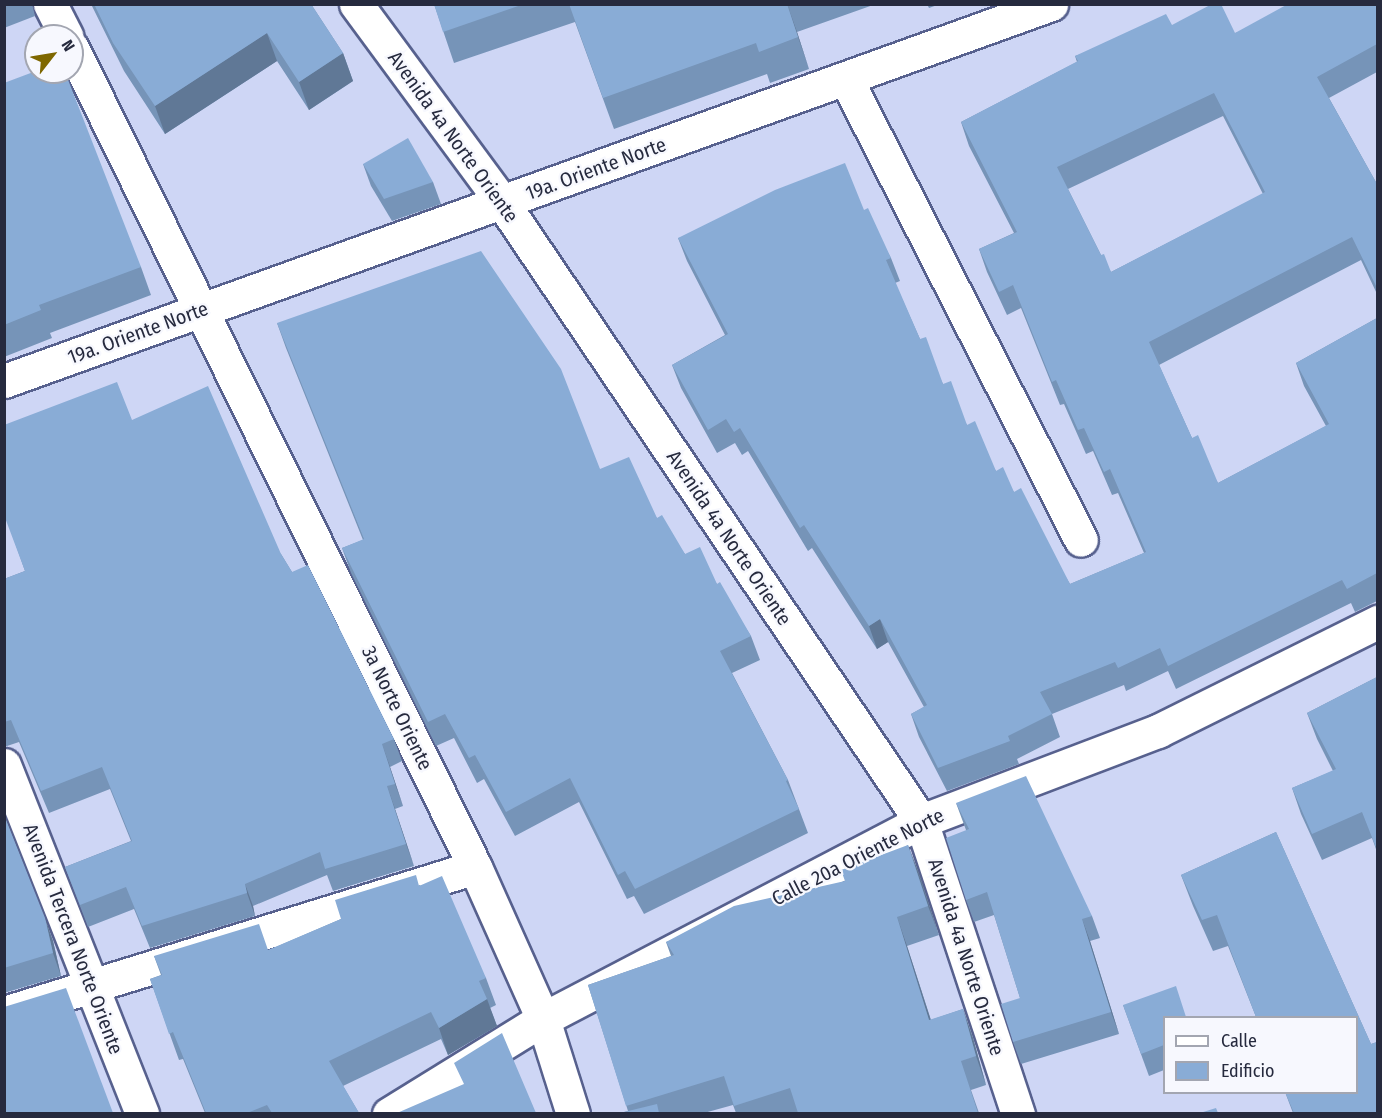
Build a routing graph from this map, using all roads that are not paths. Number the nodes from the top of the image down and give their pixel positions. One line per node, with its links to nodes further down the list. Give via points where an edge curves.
1 (50, 4): 4 (street)
2 (356, 4): 7 (street, Avenida 4a Norte Oriente)
3 (1051, 4): 6 (street, 19a. Oriente Norte)
4 (60, 24)
5 (84, 72): 8 (street, 3a Norte Oriente)
6 (846, 79): 7 (street, 19a. Oriente Norte); 10 (street)
7 (502, 202): 8 (street, 19a. Oriente Norte); 13 (street, Avenida 4a Norte Oriente)
8 (204, 310): 9 (street, 19a. Oriente Norte); 14 (street, 3a Norte Oriente)
9 (4, 381)
10 (1081, 540)
11 (1377, 622): 13 (street, Calle 20a Oriente Norte, via 1158,731)
12 (4, 765): 15 (street, Avenida Tercera Norte Oriente)
13 (921, 821): 17 (street, Calle 20a Oriente Norte); 21 (street, Avenida 4a Norte Oriente)
14 (475, 867): 15 (street); 17 (street, 3a Norte Oriente)
15 (90, 986): 16 (street); 18 (street, Avenida Tercera Norte Oriente)
16 (4, 1013)
17 (543, 1019): 19 (street, Calle 20a Oriente Norte); 20 (street, 3a Norte Oriente)
18 (142, 1113)
19 (389, 1113)
20 (573, 1113)
21 (1018, 1113)

